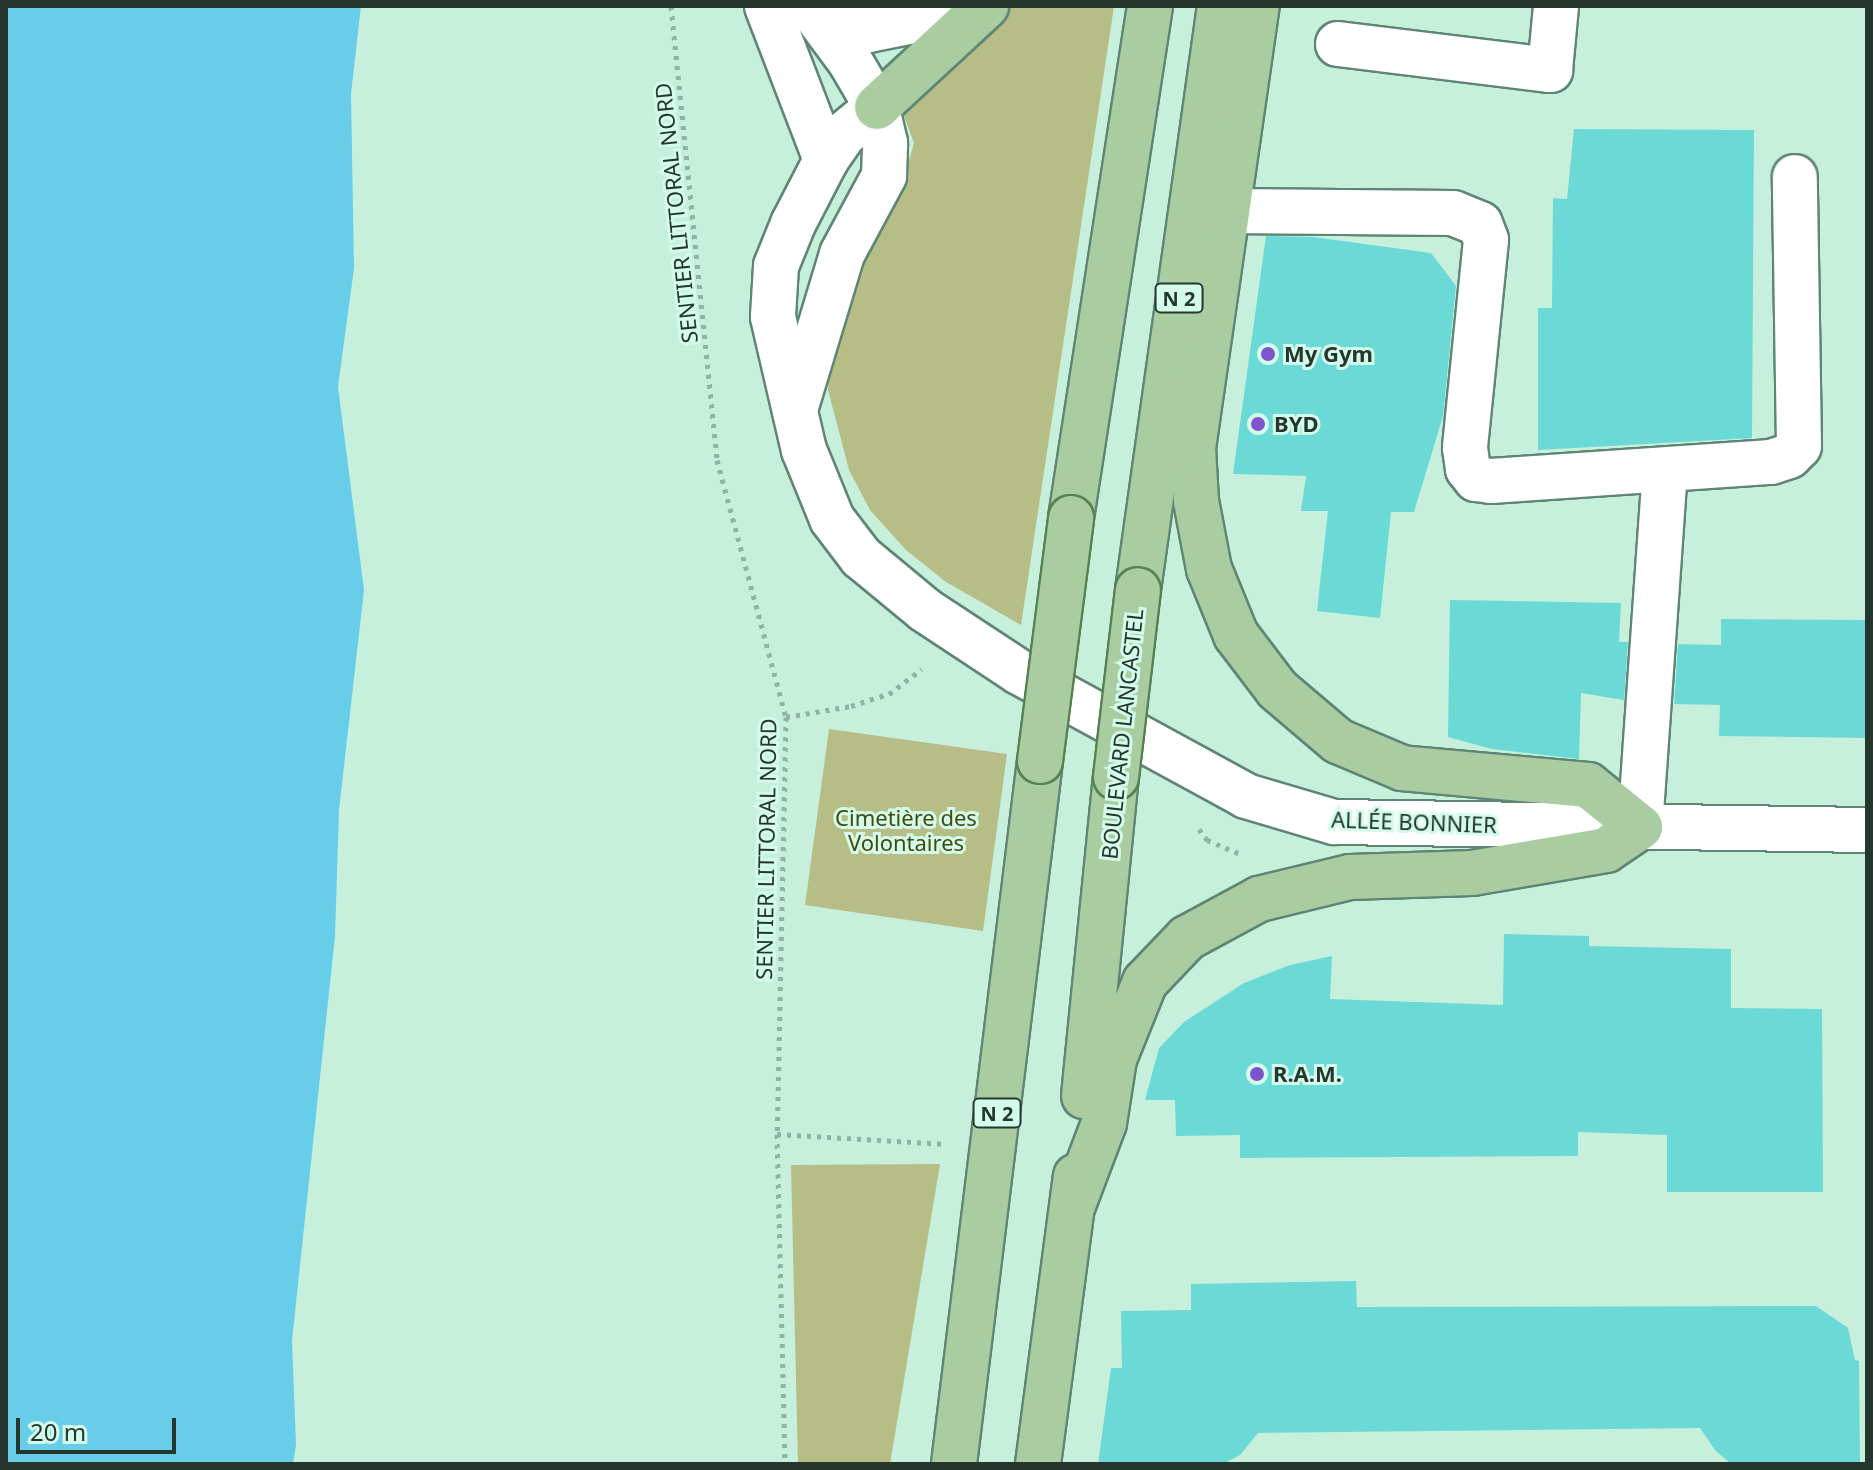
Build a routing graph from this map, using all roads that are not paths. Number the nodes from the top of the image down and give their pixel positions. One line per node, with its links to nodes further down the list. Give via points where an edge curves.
1 (767, 6): 10 (street)
2 (809, 6): 7 (street, via 834,25 869,30); 9 (street)
3 (1150, 6): 18 (main road, N 2, bridge, via 1071,518)
4 (1220, 6): 17 (main road, BOULEVARD LANCASTEL / N 2, bridge, via 1138,590)
5 (1257, 6): 12 (main road)
6 (1556, 6): 8 (street, via 1550,70)
7 (978, 12): 9 (main road)
8 (1338, 44)
9 (877, 107): 10 (street, ALLÉE BONNIER, via 844,134); 13 (street, via 885,143 884,176 842,254)
10 (826, 160): 13 (street, ALLÉE BONNIER, via 776,266 773,317)
11 (1795, 177): 14 (street, via 1799,446 1771,462)
12 (1229, 211): 14 (street, via 1453,213 1480,224 1486,240 1465,448 1468,469 1476,479 1491,481); 15 (main road, via 1193,448 1209,569 1236,635 1277,689 1338,741 1402,768 1588,785)
13 (795, 410): 15 (street, ALLÉE BONNIER, via 813,478 832,519 885,581 1019,672 1246,796 1334,822)
14 (1665, 471): 15 (street)
15 (1640, 827): 16 (street, ALLÉE BONNIER); 17 (main road, via 1606,850 1472,873 1350,877 1259,899 1187,938 1145,982 1114,1059 1104,1123)
16 (1867, 830)
17 (1073, 1205): 19 (main road, BOULEVARD LANCASTEL / N 2)
18 (954, 1464)
19 (1038, 1464)

